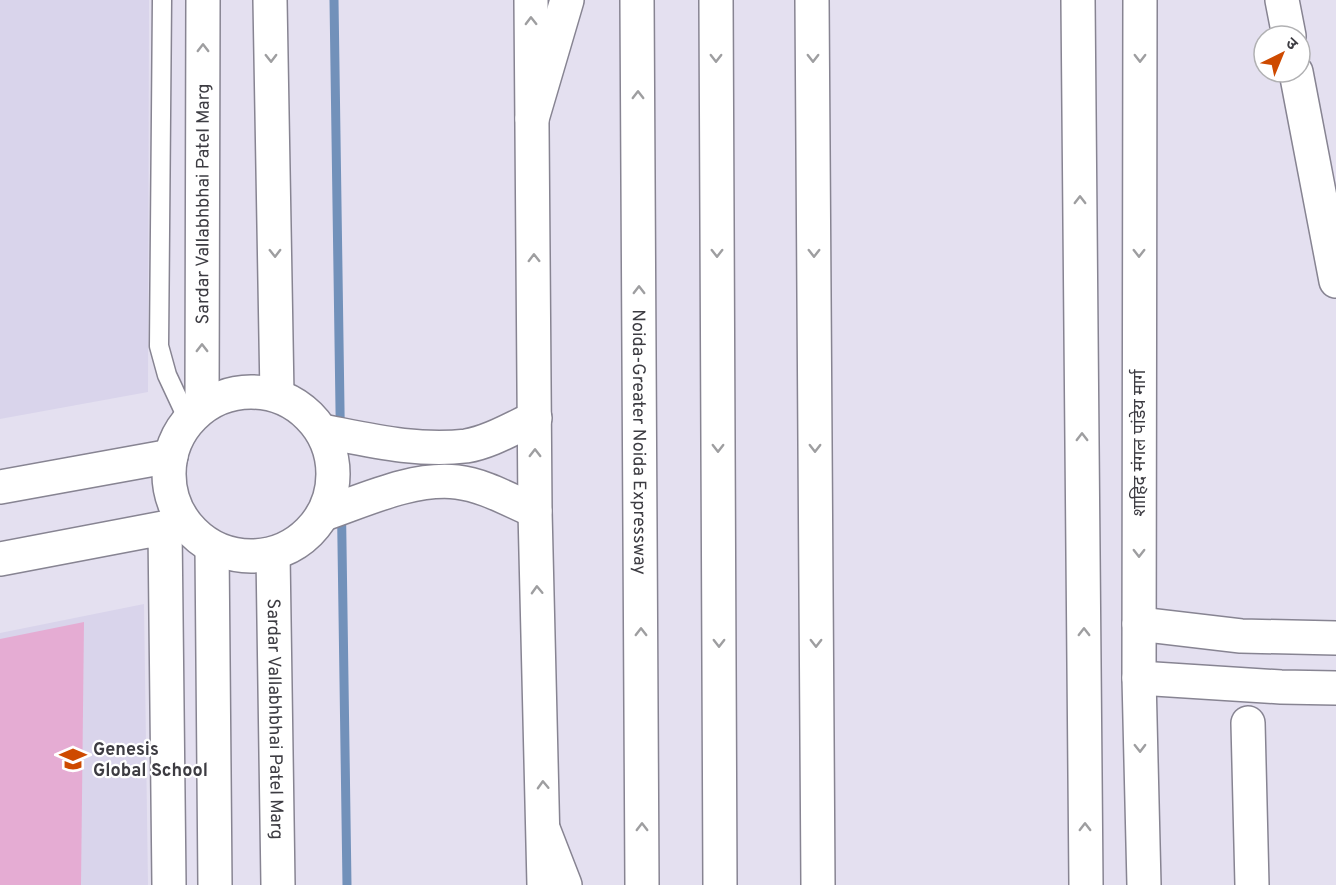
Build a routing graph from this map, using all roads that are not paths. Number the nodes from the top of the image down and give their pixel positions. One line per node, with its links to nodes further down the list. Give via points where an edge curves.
1 (162, 0): 17 (lane, via 159,346 167,375)
2 (203, 0): 17 (main road, Sardar Vallabhbhai Patel Marg, one-way to 2)
3 (270, 0): 16 (main road, one-way to 16)
4 (531, 0): 14 (main road, one-way to 4)
5 (567, 0): 14 (main road)
6 (637, 0): 41 (main road, Noida-Greater Noida Expressway, one-way to 6)
7 (716, 0): 42 (main road, one-way to 42)
8 (812, 0): 43 (main road, one-way to 43)
9 (1078, 0): 44 (main road, one-way to 9)
10 (1140, 0): 28 (main road, शाहिद मंगल पांडेय मार्ग, one-way to 28)
11 (1282, 0): 12 (main road)
12 (1287, 24)
13 (1298, 84): 15 (main road)
14 (532, 119): 18 (main road, one-way to 14)
15 (1336, 281)
16 (278, 395): 17 (main road, Sardar Vallabhbhai Patel Marg, via 238,392); 19 (main road, Sardar Vallabhbhai Patel Marg, via 303,409)
17 (195, 413): 20 (main road, Sardar Vallabhbhai Patel Marg, via 177,436)
18 (535, 418): 19 (main road, via 467,446 388,444); 22 (main road, one-way to 18)
19 (322, 431): 23 (main road, Sardar Vallabhbhai Patel Marg, via 333,458 333,487)
20 (171, 456): 21 (main road); 24 (main road, Sardar Vallabhbhai Patel Marg)
21 (0, 487)
22 (535, 511): 23 (main road, via 458,482 431,482); 35 (main road, one-way to 22)
23 (324, 514): 26 (main road, Sardar Vallabhbhai Patel Marg, via 302,539)
24 (175, 526): 25 (main road, Sardar Vallabhbhai Patel Marg); 27 (main road); 36 (main road)
25 (212, 547): 26 (main road, Sardar Vallabhbhai Patel Marg, via 242,556); 37 (main road)
26 (273, 554): 38 (main road, Sardar Vallabhbhai Patel Marg)
27 (0, 559)
28 (1138, 624): 29 (main road); 31 (main road, शाहिद मंगल पांडेय मार्ग)
29 (1264, 636): 30 (main road); 32 (main road)
30 (1336, 638)
31 (1139, 678): 32 (main road); 45 (main road, शाहिद मंगल पांडेय मार्ग, one-way to 45)
32 (1267, 687): 33 (main road)
33 (1336, 688)
34 (1248, 723): 46 (main road)
35 (544, 831): 39 (main road); 40 (main road)
36 (170, 885)
37 (215, 885)
38 (278, 885)
39 (544, 885)
40 (565, 885)
41 (642, 885)
42 (720, 885)
43 (818, 885)
44 (1086, 885)
45 (1144, 885)
46 (1252, 885)

